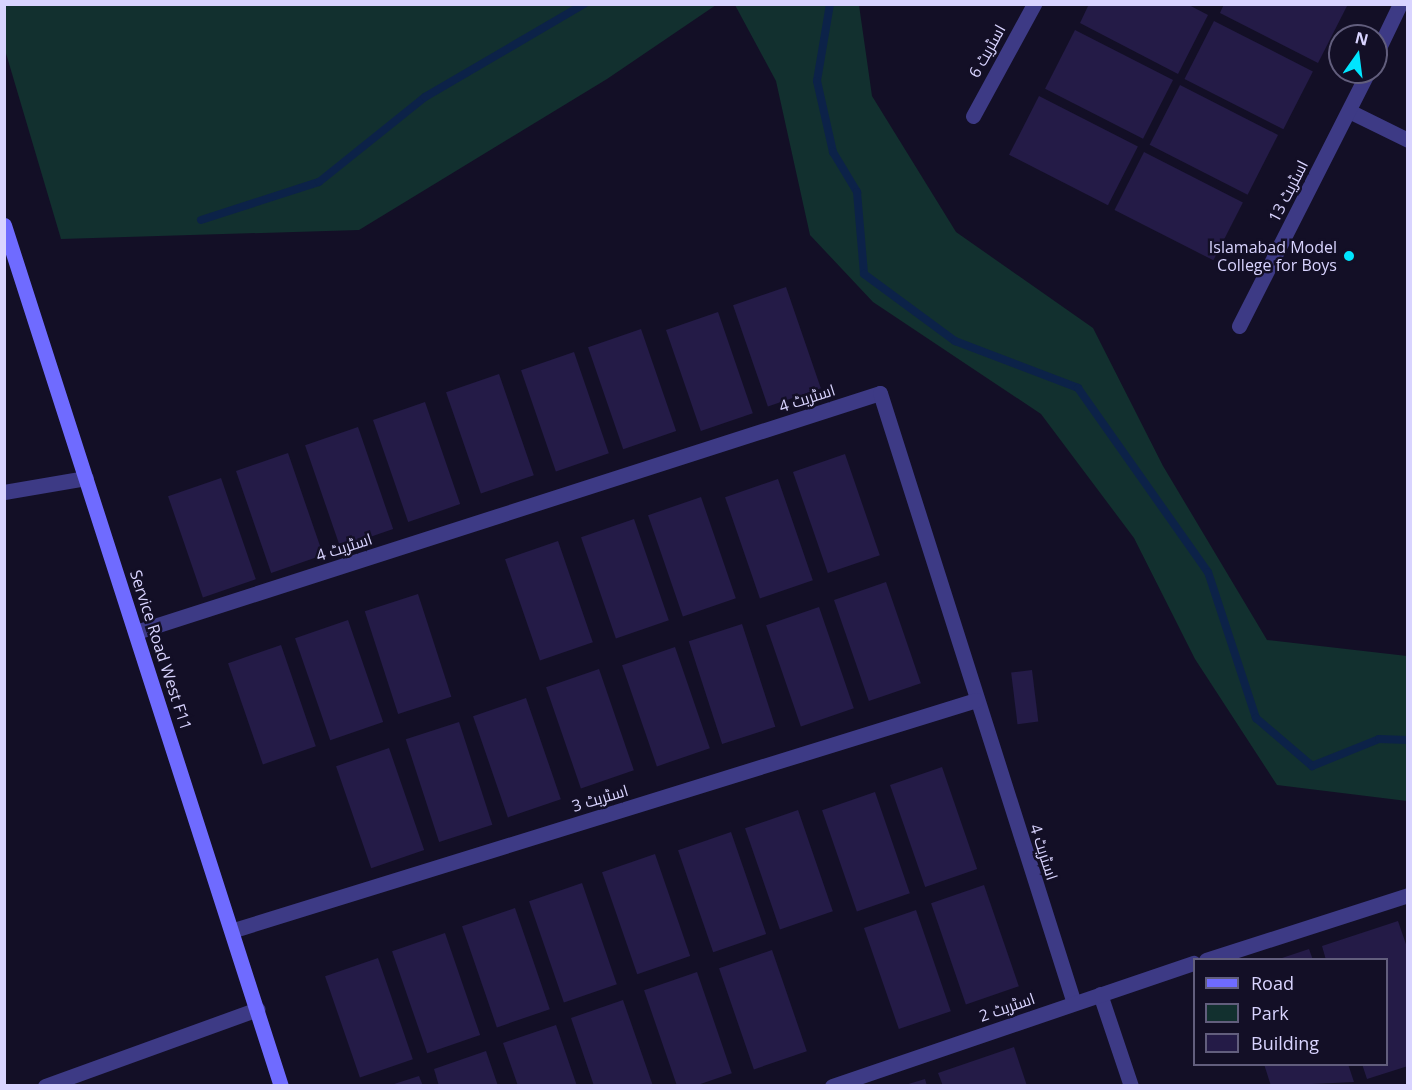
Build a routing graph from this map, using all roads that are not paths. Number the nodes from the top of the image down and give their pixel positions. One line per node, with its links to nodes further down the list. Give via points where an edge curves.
1 (1034, 4): 6 (street, اسٹریٹ 6)
2 (1400, 4): 3 (street)
3 (1388, 29)
4 (1362, 84): 5 (street, اسٹریٹ 13)
5 (1349, 111): 7 (street); 9 (street, اسٹریٹ 13)
6 (973, 116)
7 (1407, 140)
8 (4, 225): 10 (main road, Service Road West F11)
9 (1239, 326)
10 (86, 478): 11 (street); 12 (main road, Service Road West F11)
11 (4, 492)
12 (136, 633): 13 (street, اسٹریٹ 4, via 880,393); 15 (main road, Service Road West F11)
13 (976, 700): 15 (street, اسٹریٹ 3); 19 (street, اسٹریٹ 4)
14 (1407, 895): 16 (street)
15 (234, 930): 20 (main road, Service Road West F11)
16 (1212, 958)
17 (1193, 963): 18 (street, اسٹریٹ 2)
18 (1100, 994): 19 (street, اسٹریٹ 2); 24 (street)
19 (1074, 1003): 23 (street, اسٹریٹ 2)
20 (258, 1009): 21 (street); 22 (main road, Service Road West F11)
21 (45, 1086)
22 (281, 1086)
23 (832, 1086)
24 (1131, 1086)

